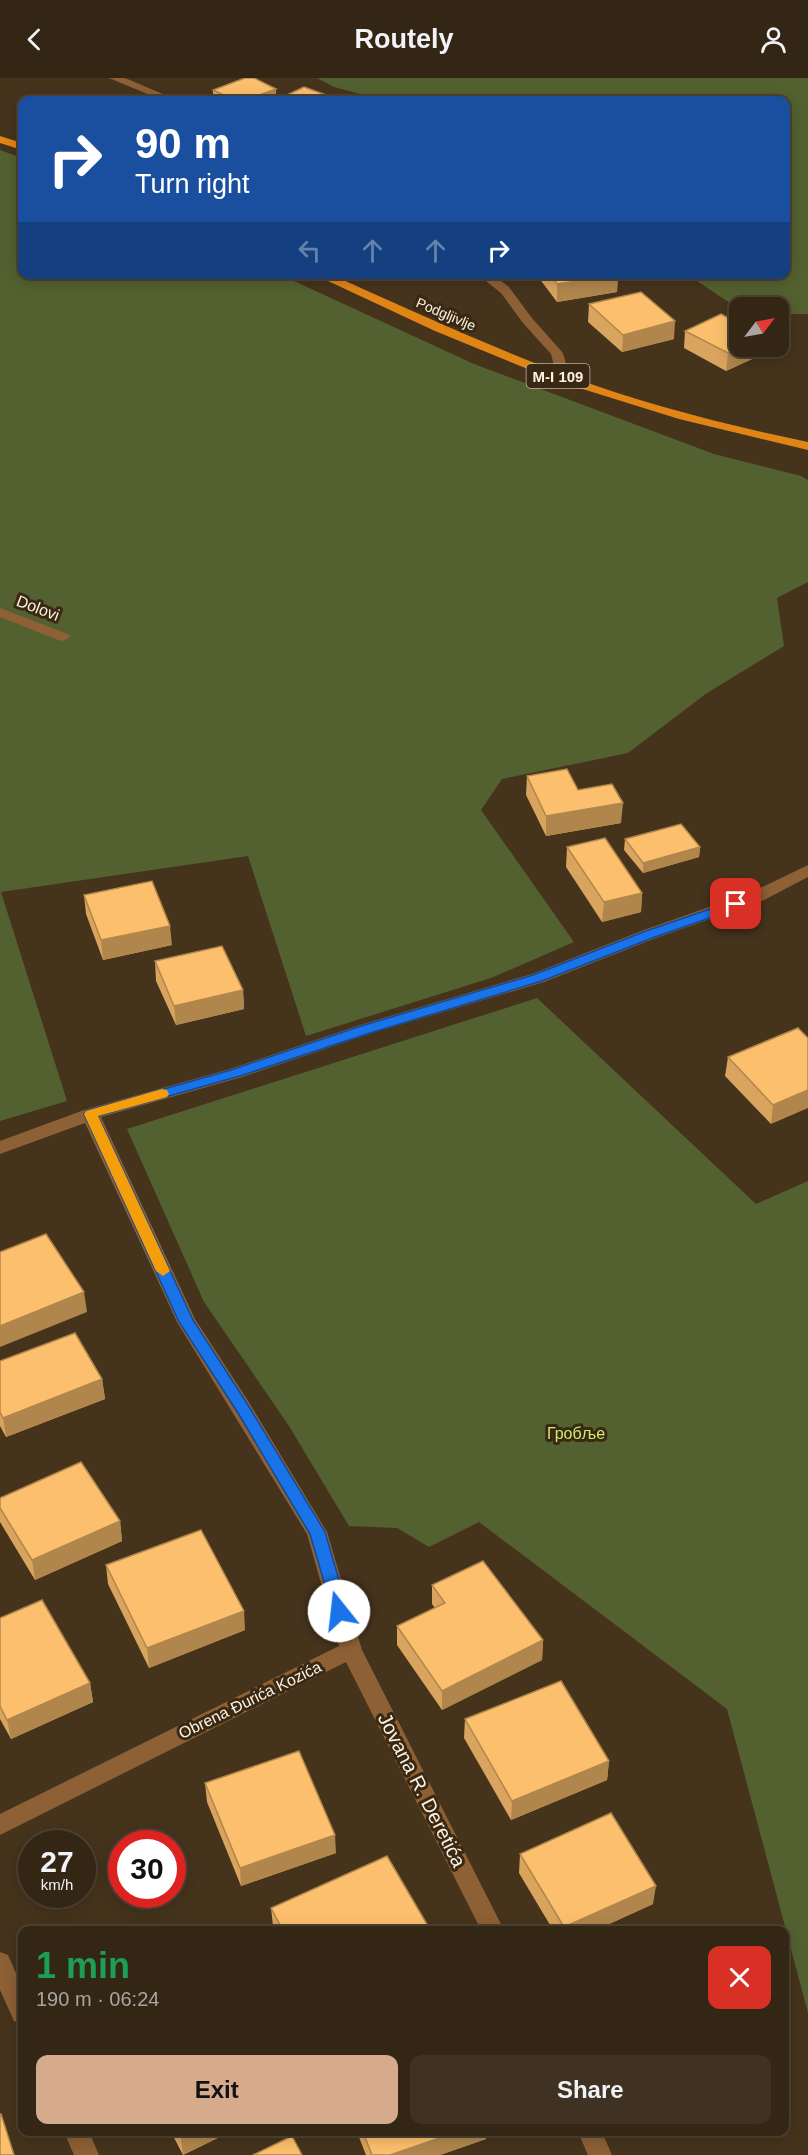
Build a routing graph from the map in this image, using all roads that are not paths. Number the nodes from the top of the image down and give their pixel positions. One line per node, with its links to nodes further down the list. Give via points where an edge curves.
1 (115, 78): 2 (street)
2 (161, 96)
3 (0, 139): 4 (main road)
4 (18, 146)
5 (330, 279): 7 (main road, Podgljivlje / M-I 109)
6 (490, 279): 7 (street, via 504,290 557,353)
7 (563, 378): 8 (main road, Podgljivlje / M-I 109, via 716,426)
8 (808, 446)
9 (0, 612): 10 (street, Dolovi)
10 (63, 637)
11 (808, 870): 12 (street, via 758,896 537,978 236,1073)
12 (90, 1114): 13 (street); 14 (street, via 186,1322 317,1532)
13 (0, 1148)
14 (351, 1650): 15 (street, Obrena Đurića Kozića); 16 (street, Jovana R. Deretića)
15 (0, 1825)
16 (491, 1926)
17 (0, 1963): 18 (street)
18 (18, 2004)
19 (78, 2136): 21 (street)
20 (592, 2136): 22 (street)
21 (87, 2155)
22 (600, 2155)

